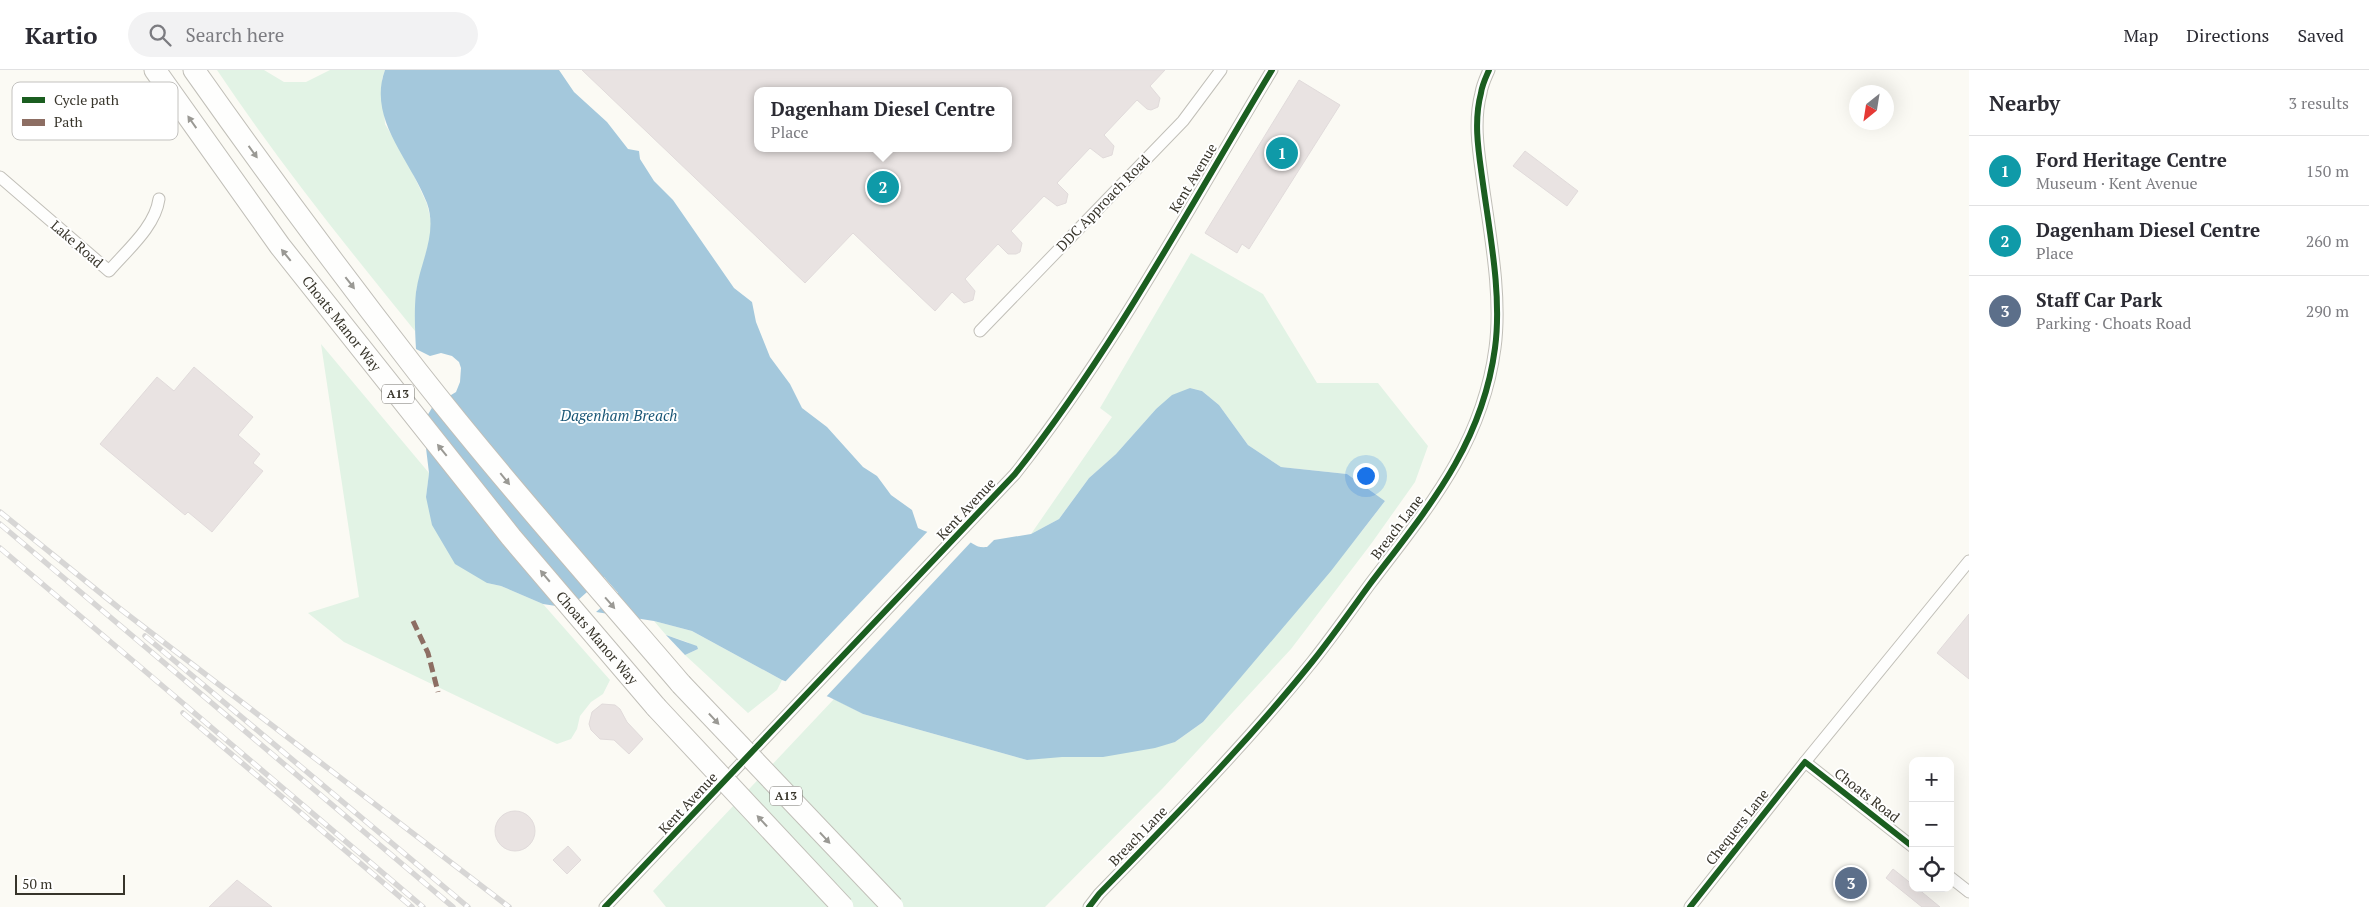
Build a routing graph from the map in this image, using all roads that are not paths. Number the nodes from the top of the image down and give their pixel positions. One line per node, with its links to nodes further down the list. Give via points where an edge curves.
1 (155, 70): 6 (highway, Choats Manor Way / A13, one-way to 1, bridge)
2 (194, 70): 18 (highway, A13, one-way to 18, bridge, via 305,224 418,372 535,515 681,684)
3 (1221, 70): 10 (street, DDC Approach Road, via 1183,121)
4 (1272, 70): 16 (street, Kent Avenue, via 1124,318 1048,432 1015,474)
5 (1489, 70): 19 (street, Breach Lane, via 1480,92 1477,139 1491,247 1497,312 1496,344 1480,415 1468,444 1450,477 1312,662 1223,765)
6 (164, 82)
7 (178, 102): 17 (highway, Choats Manor Way / A13, one-way to 7, bridge, via 656,707 511,537 286,254)
8 (0, 177): 9 (street, Lake Road, via 109,271 146,228)
9 (159, 199)
10 (980, 331)
11 (1969, 561): 12 (street, Chequers Lane)
12 (1805, 762): 13 (street, Choats Road); 20 (street, Chequers Lane)
13 (1909, 844)
14 (1954, 880): 15 (street)
15 (1969, 892)
16 (605, 907)
17 (843, 907)
18 (893, 907)
19 (1089, 907)
20 (1690, 907)

